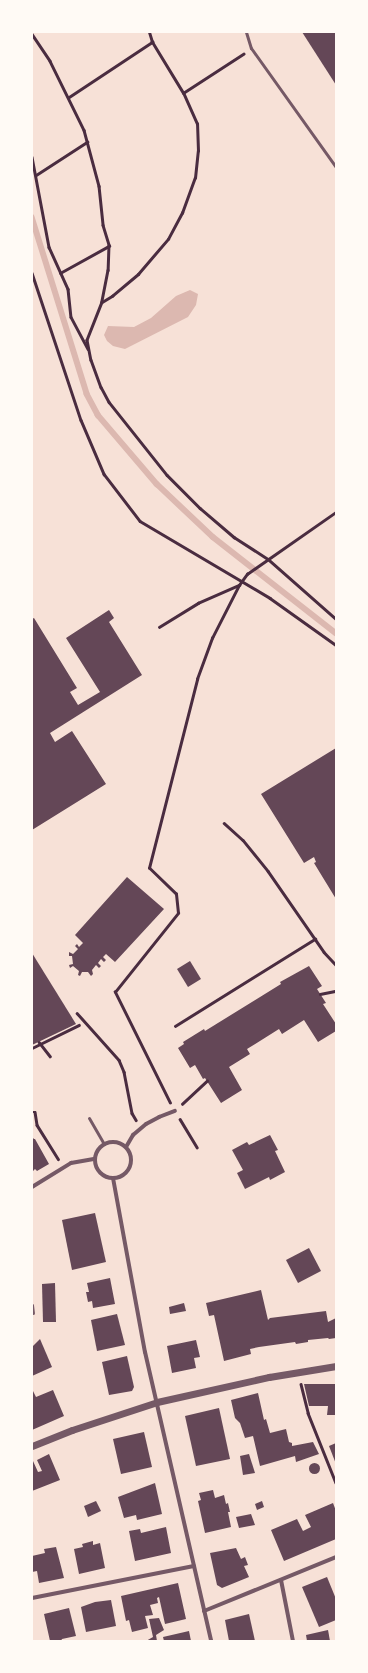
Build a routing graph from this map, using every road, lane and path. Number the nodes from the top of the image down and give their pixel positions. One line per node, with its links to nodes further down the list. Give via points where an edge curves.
1 (149, 32): 4 (path)
2 (246, 32): 5 (lane)
3 (32, 34): 7 (path)
4 (152, 42): 6 (path); 7 (path)
5 (251, 48): 6 (path); 10 (lane)
6 (183, 93): 15 (path, via 197,124 198,151 195,178 182,213 168,239 138,274)
7 (69, 97): 8 (path)
8 (87, 142): 11 (path); 12 (path, via 99,186 103,225)
9 (32, 157): 11 (path)
10 (336, 167)
11 (36, 175): 14 (path, via 49,247)
12 (109, 246): 14 (path); 15 (path)
13 (32, 273): 19 (path, via 81,420 104,474 140,521)
14 (60, 273): 16 (path, via 68,289 71,317)
15 (102, 302): 16 (path, via 87,340)
16 (89, 350): 18 (path, via 109,402 167,475 234,537)
17 (336, 512): 18 (path)
18 (268, 559): 19 (path, via 247,574); 21 (path)
19 (242, 581): 20 (path); 23 (path)
20 (240, 585): 22 (path, via 198,603); 37 (path, via 212,638 197,679 149,868 176,894 178,913 115,992)
21 (336, 619)
22 (159, 627)
23 (336, 646)
24 (224, 823): 25 (path, via 243,840 268,871)
25 (315, 939): 26 (path); 31 (path)
26 (336, 965)
27 (336, 991): 28 (path)
28 (320, 994)
29 (77, 1013): 39 (path, via 118,1060 124,1072 132,1114)
30 (79, 1025): 32 (path)
31 (175, 1026)
32 (40, 1043): 33 (path); 34 (path)
33 (32, 1048)
34 (50, 1056)
35 (207, 1081): 37 (path)
36 (32, 1112): 44 (path, via 35,1112 37,1125)
37 (175, 1112): 39 (street, via 159,1117); 42 (path)
38 (88, 1118): 40 (lane)
39 (141, 1129): 41 (street)
40 (104, 1144): 41 (street, via 115,1141); 43 (street)
41 (126, 1147): 45 (street, via 131,1157 129,1169 125,1174)
42 (197, 1147)
43 (94, 1159): 44 (street); 45 (street, via 98,1170)
44 (63, 1167): 46 (street)
45 (113, 1178): 51 (street, via 145,1352)
46 (32, 1186)
47 (32, 1305): 48 (lane)
48 (33, 1313)
49 (336, 1366): 50 (street)
50 (299, 1372): 51 (street); 53 (path, via 308,1413)
51 (157, 1402): 52 (street); 55 (street)
52 (32, 1446)
53 (336, 1483)
54 (336, 1557): 56 (street)
55 (194, 1566): 57 (street); 58 (street)
56 (281, 1580): 58 (street); 60 (street)
57 (32, 1598)
58 (204, 1611): 59 (street)
59 (211, 1641)
60 (293, 1641)

